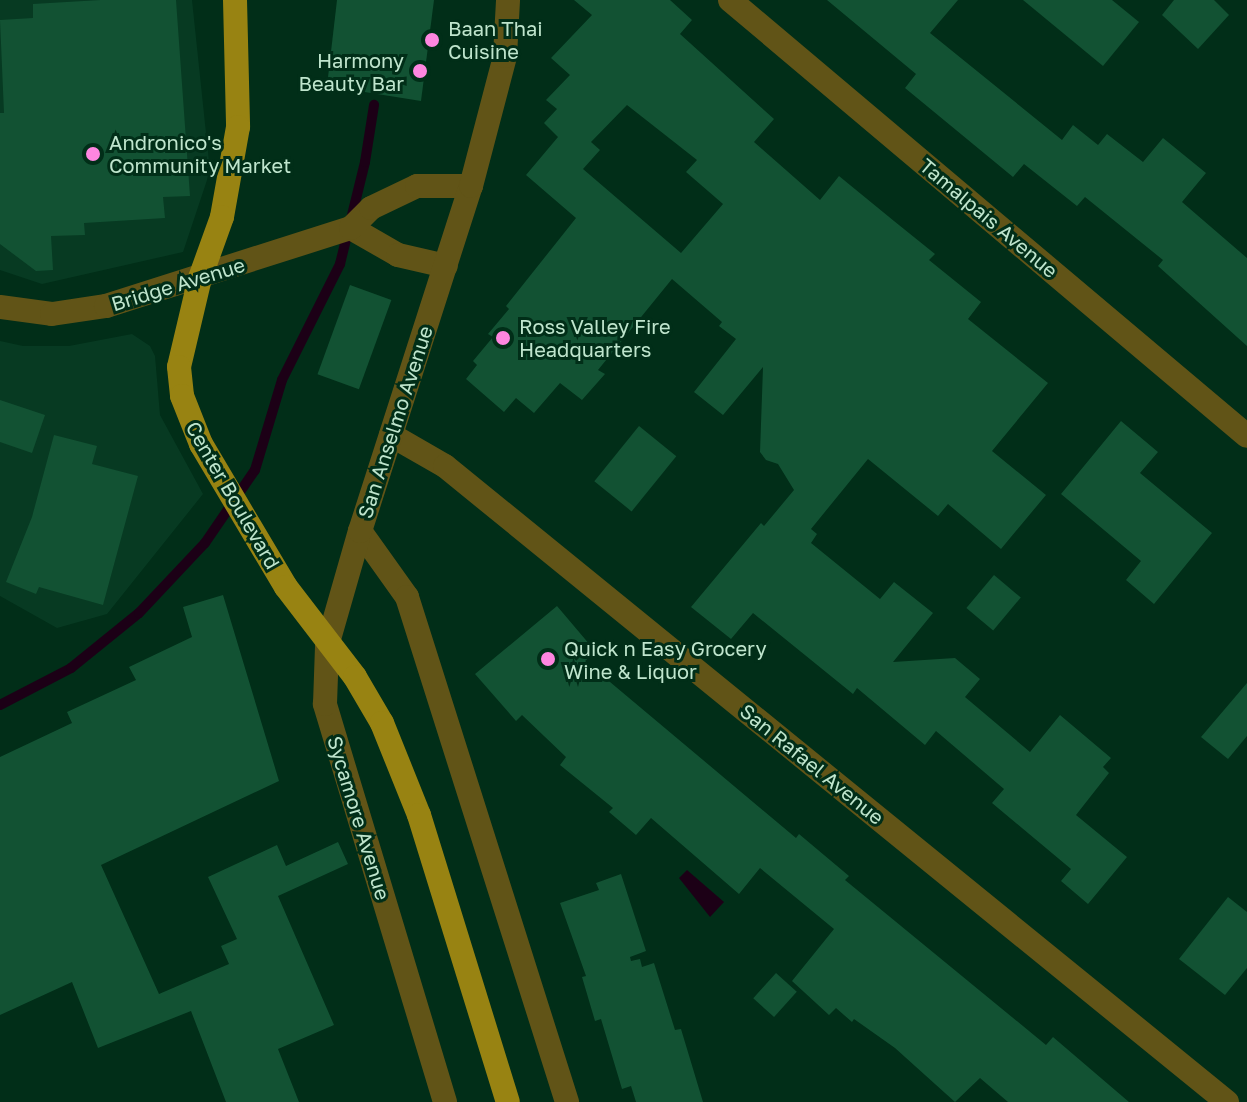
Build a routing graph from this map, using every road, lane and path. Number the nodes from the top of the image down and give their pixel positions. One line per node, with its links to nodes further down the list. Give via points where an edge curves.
1 (235, 0): 7 (main road, Center Boulevard, via 238,127 222,217)
2 (508, 0): 4 (street, San Anselmo Avenue, via 505,56)
3 (730, 0): 10 (street, Tamalpais Avenue)
4 (471, 186): 5 (street, Bridge Avenue, via 417,186 371,208); 6 (street, San Anselmo Avenue)
5 (351, 228): 6 (street, via 398,255); 7 (street, Bridge Avenue)
6 (446, 266): 9 (street, San Anselmo Avenue)
7 (200, 278): 8 (street, Bridge Avenue, via 106,306 52,314); 12 (main road, Center Boulevard, via 179,367 182,396 201,444)
8 (0, 307)
9 (391, 435): 11 (street, San Anselmo Avenue); 13 (street, San Rafael Avenue, via 445,466)
10 (1247, 436)
11 (360, 531): 12 (street, Sycamore Avenue); 16 (street, San Anselmo Avenue, via 407,597)
12 (327, 646): 14 (street, Sycamore Avenue, via 325,704); 15 (main road, Center Boulevard, via 355,677 382,723 419,815)
13 (1219, 1100)
14 (445, 1102)
15 (508, 1102)
16 (567, 1102)

